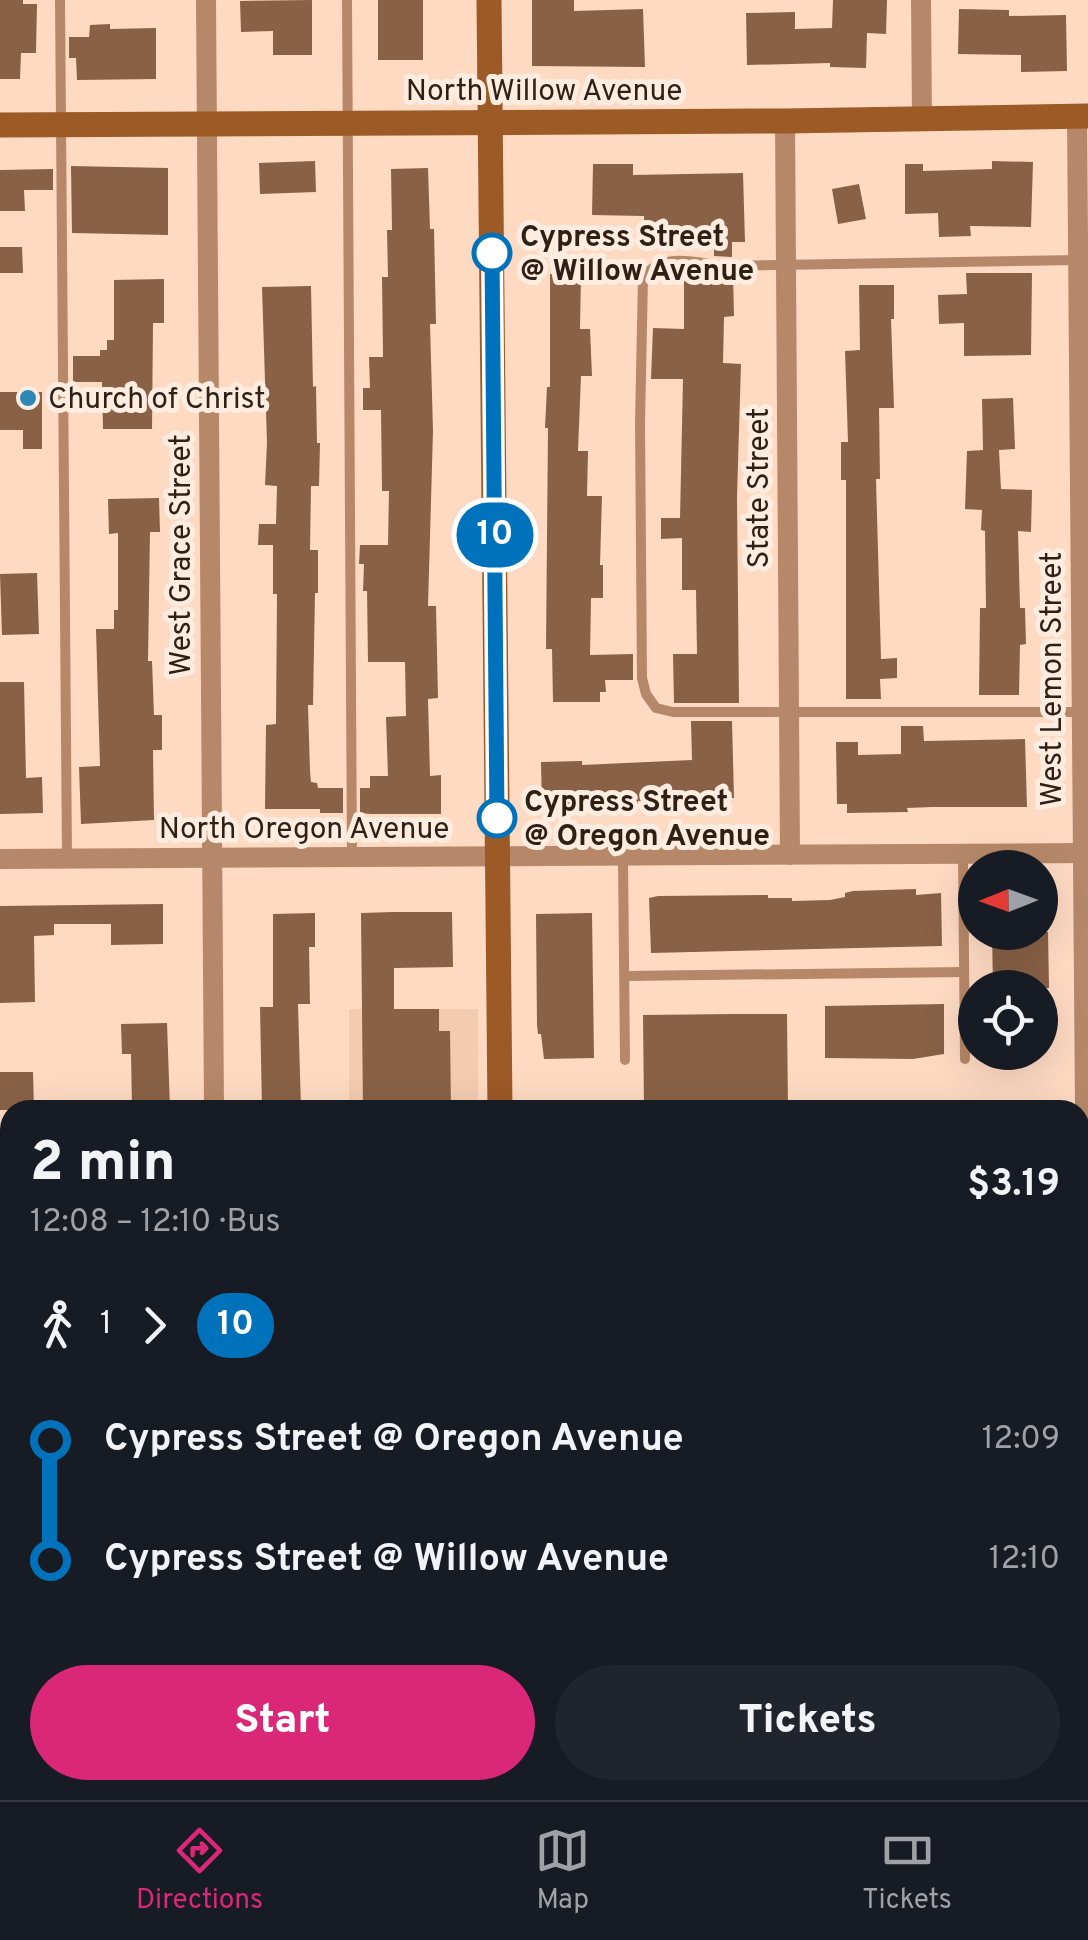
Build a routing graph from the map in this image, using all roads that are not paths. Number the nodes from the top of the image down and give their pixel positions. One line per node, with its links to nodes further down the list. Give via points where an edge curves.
1 (60, 0): 13 (lane)
2 (206, 0): 9 (street, West Grace Street)
3 (347, 0): 11 (lane)
4 (488, 0): 10 (street)
5 (921, 0): 7 (street)
6 (1082, 116): 7 (street, North Willow Avenue); 14 (street, West Lemon Street)
7 (922, 120): 8 (street, North Willow Avenue)
8 (785, 121): 10 (street, North Willow Avenue); 15 (street, State Street)
9 (207, 122): 11 (street, North Willow Avenue); 13 (street, North Willow Avenue); 27 (street, West Grace Street)
10 (491, 122): 11 (street, North Willow Avenue); 23 (street)
11 (348, 123): 22 (lane)
12 (0, 125): 13 (street, North Willow Avenue)
13 (61, 125): 26 (lane)
14 (1083, 260): 15 (lane); 16 (street, West Lemon Street)
15 (787, 265): 17 (street, State Street); 17 (lane, via 676,260 652,266 643,277 640,424 646,694 656,708 673,712)
16 (1085, 712): 17 (lane); 19 (street, West Lemon Street)
17 (790, 714): 21 (street, State Street)
18 (1058, 853): 19 (street, North Oregon Avenue)
19 (1084, 853): 33 (street, West Lemon Street)
20 (958, 854): 21 (street, North Oregon Avenue)
21 (790, 855): 24 (street, North Oregon Avenue)
22 (352, 858): 23 (street, North Oregon Avenue); 27 (street, North Oregon Avenue)
23 (498, 858): 24 (street, North Oregon Avenue); 32 (street)
24 (623, 858): 29 (lane)
25 (0, 859): 26 (street, North Oregon Avenue)
26 (67, 859): 27 (street, North Oregon Avenue)
27 (213, 859): 31 (street, West Grace Street)
28 (958, 972): 29 (lane)
29 (624, 976): 30 (lane)
30 (625, 1060)
31 (214, 1100)
32 (500, 1100)
33 (1082, 1100)

